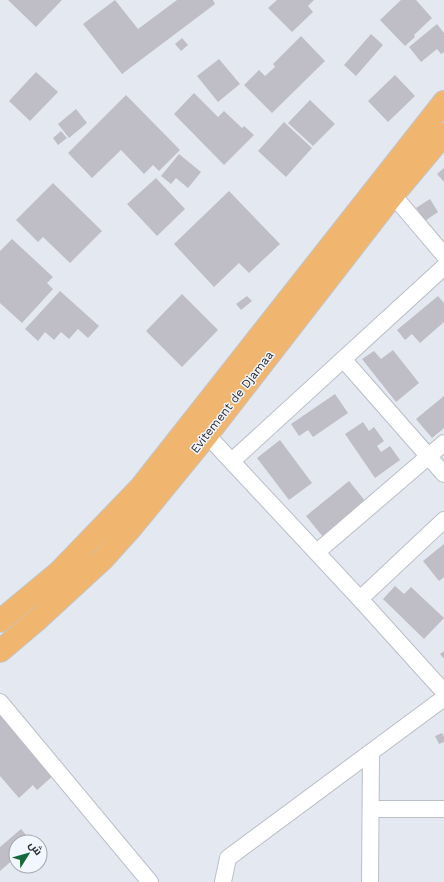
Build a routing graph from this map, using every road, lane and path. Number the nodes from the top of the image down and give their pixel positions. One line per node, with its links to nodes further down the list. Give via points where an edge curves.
1 (444, 102): 15 (main road, via 141,487 59,572)
2 (444, 134): 3 (main road, Evitement de Djamaa)
3 (393, 195): 4 (street); 7 (main road, Evitement de Djamaa)
4 (444, 255)
5 (444, 267): 6 (street)
6 (343, 359): 9 (street); 10 (street)
7 (208, 435): 10 (street); 16 (main road, Evitement de Djamaa, via 103,559)
8 (444, 442): 9 (street)
9 (428, 456): 11 (street); 13 (street)
10 (232, 461): 13 (street)
11 (444, 474)
12 (444, 520): 14 (street)
13 (317, 552): 14 (street)
14 (360, 599): 17 (street)
15 (0, 622)
16 (0, 651)
17 (444, 692)
18 (444, 698): 20 (street)
19 (0, 702): 23 (street)
20 (371, 752): 21 (street); 24 (street, via 228,858)
21 (371, 809): 22 (street); 25 (street)
22 (444, 809)
23 (150, 882)
24 (223, 882)
25 (370, 882)

